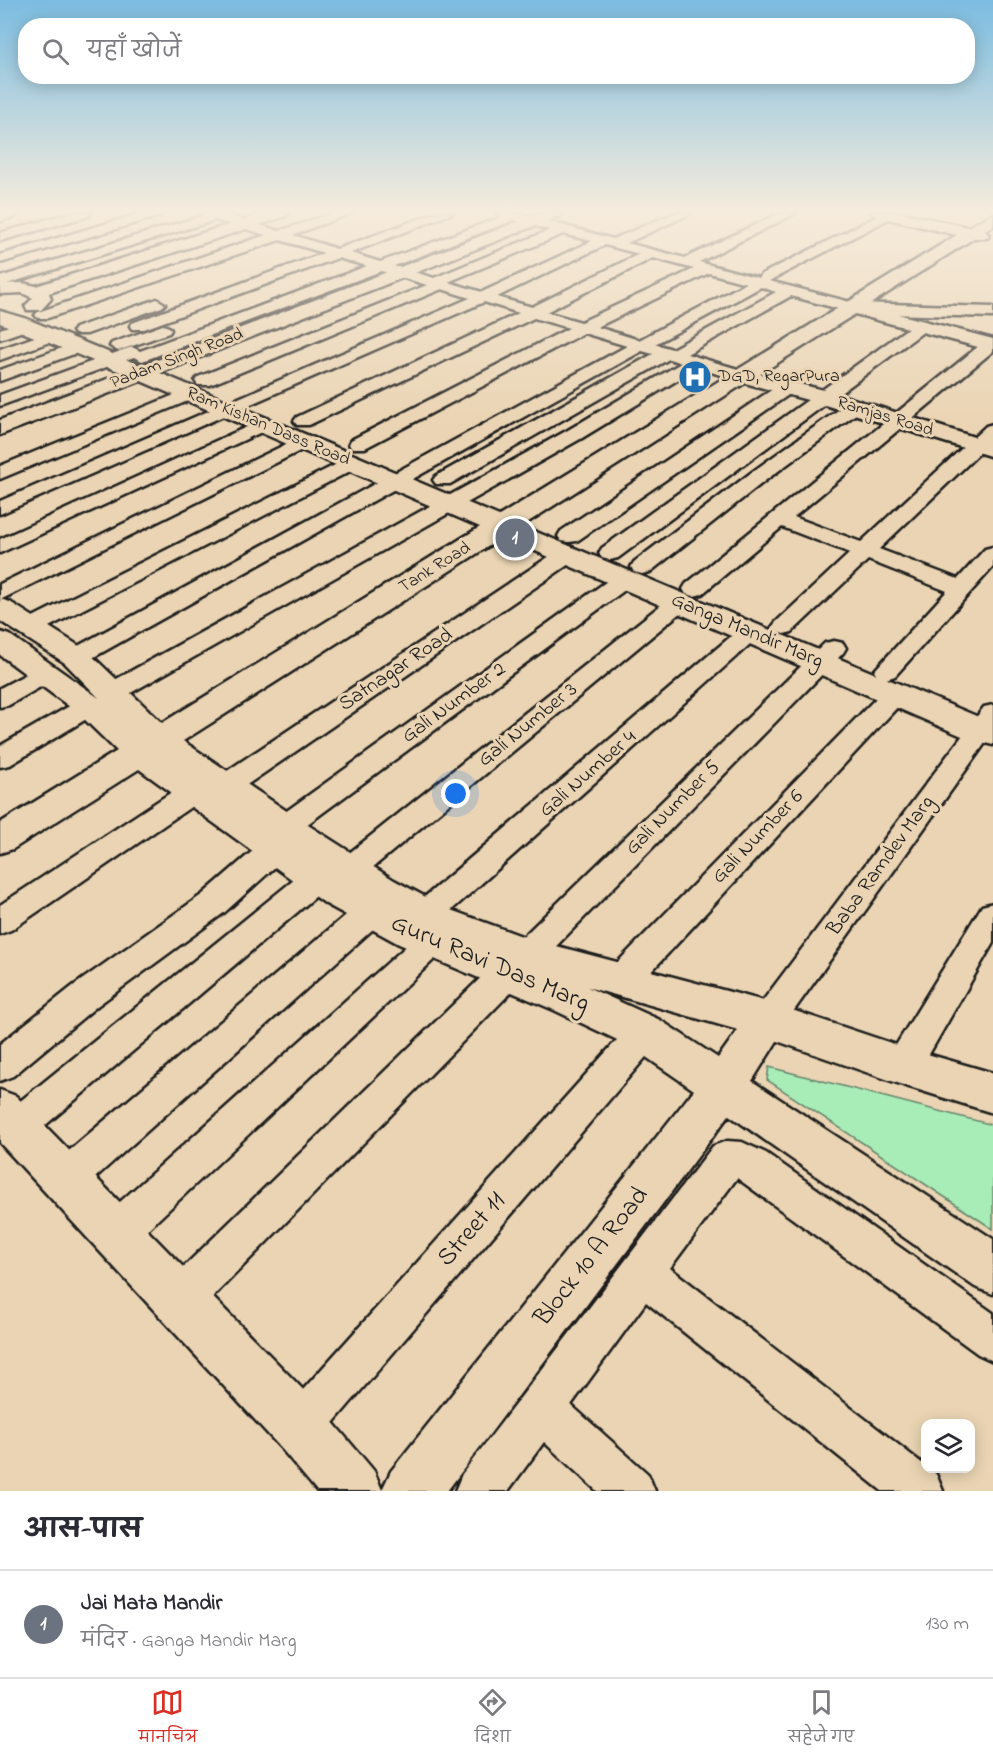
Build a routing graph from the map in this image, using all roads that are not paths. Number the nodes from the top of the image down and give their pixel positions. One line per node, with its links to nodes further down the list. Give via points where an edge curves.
1 (52, 283): 19 (street)
2 (135, 283): 28 (street)
3 (225, 283): 36 (street)
4 (276, 283): 39 (street)
5 (298, 283): 39 (street)
6 (330, 283): 39 (street)
7 (375, 283): 43 (street, Padam Singh Road)
8 (439, 283): 18 (street, via 462,290); 46 (street)
9 (503, 283): 18 (street)
10 (593, 283): 25 (street)
11 (679, 283): 32 (street)
12 (717, 283): 16 (street)
13 (759, 283): 37 (street)
14 (771, 283): 20 (street)
15 (899, 283): 23 (street, Tank Road)
16 (712, 285)
17 (0, 289): 19 (street)
18 (484, 289): 22 (street); 49 (street)
19 (32, 290): 28 (street, via 42,299)
20 (790, 290): 23 (street); 40 (street)
21 (530, 295): 22 (street)
22 (510, 305): 25 (street)
23 (854, 308): 26 (street); 31 (street); 45 (street, Tank Road)
24 (581, 309): 29 (street)
25 (534, 312): 29 (street); 57 (street)
26 (993, 313)
27 (0, 316): 28 (street, Ram Kishan Dass Road)
28 (32, 316): 33 (street); 34 (street, Ram Kishan Dass Road); 36 (street, Ram Kishan Dass Road)
29 (560, 320): 32 (street)
30 (631, 326): 35 (street)
31 (921, 326): 38 (street); 48 (street)
32 (583, 327): 35 (street); 59 (street)
33 (0, 334)
34 (52, 336): 36 (street, Ram Kishan Dass Road); 41 (street)
35 (612, 336): 37 (street)
36 (80, 339): 39 (street, Ram Kishan Dass Road); 44 (street)
37 (642, 345): 40 (street); 60 (street)
38 (992, 345): 53 (street)
39 (124, 354): 43 (street, Padam Singh Road); 46 (street, Ram Kishan Dass Road); 50 (street); 55 (street, Padam Singh Road)
40 (671, 354): 42 (street); 62 (street)
41 (0, 355)
42 (696, 362): 45 (street); 64 (street)
43 (165, 364): 46 (street, Ram Kishan Dass Road)
44 (0, 376)
45 (742, 376): 47 (street, Ramjas Road); 68 (street, Tank Road)
46 (196, 387): 49 (street, Ram Kishan Dass Road); 52 (street, Ram Kishan Dass Road); 61 (street)
47 (788, 387): 48 (street, Ramjas Road); 69 (street, Satnagar Road)
48 (823, 397): 51 (street, Ramjas Road); 72 (street)
49 (250, 400): 52 (street); 57 (street, Ram Kishan Dass Road)
50 (0, 401)
51 (854, 408): 53 (street, Ramjas Road); 74 (street, Gali Number 2)
52 (227, 410): 54 (street, Ram Kishan Dass Road); 66 (street)
53 (897, 420): 58 (street, Ramjas Road); 67 (street)
54 (262, 425): 57 (street, Ram Kishan Dass Road); 70 (street)
55 (0, 428)
56 (993, 430): 58 (street)
57 (303, 432): 59 (street, Ram Kishan Dass Road); 76 (street)
58 (984, 447): 71 (street)
59 (355, 454): 60 (street, Ram Kishan Dass Road); 63 (street, Ram Kishan Dass Road); 79 (street)
60 (417, 469): 62 (street, Ram Kishan Dass Road); 63 (street)
61 (0, 473)
62 (443, 480): 64 (street, Ram Kishan Dass Road)
63 (394, 481): 65 (street, Ram Kishan Dass Road); 82 (street)
64 (470, 491): 65 (street); 68 (street, Ram Kishan Dass Road)
65 (448, 505): 68 (street, Ram Kishan Dass Road); 85 (street)
66 (0, 508)
67 (779, 518): 71 (street); 77 (street)
68 (510, 521): 69 (street, Ganga Mandir Marg); 87 (street, Tank Road)
69 (568, 545): 72 (street, Ganga Mandir Marg); 74 (street, Ganga Mandir Marg); 89 (street, Satnagar Road)
70 (0, 547)
71 (864, 551): 75 (street); 78 (street)
72 (610, 553): 74 (street, Ganga Mandir Marg)
73 (993, 554): 75 (street, Gali Number 6)
74 (633, 573): 77 (street, Ganga Mandir Marg); 90 (street, Gali Number 2)
75 (961, 588): 83 (street, Gali Number 6)
76 (0, 593)
77 (686, 596): 78 (street, Ganga Mandir Marg); 80 (street, Ganga Mandir Marg); 92 (street, Gali Number 3)
78 (784, 627): 81 (street, Ganga Mandir Marg)
79 (6, 632): 82 (street, Guru Ravi Das Marg)
80 (750, 632): 81 (street, Ganga Mandir Marg); 96 (street, Gali Number 4)
81 (827, 655): 83 (street, Ganga Mandir Marg); 97 (street, Gali Number 5)
82 (61, 665): 84 (street); 85 (street, Guru Ravi Das Marg)
83 (891, 682): 86 (street, Ganga Mandir Marg); 98 (street, Gali Number 6)
84 (0, 699)
85 (100, 700): 87 (street, Guru Ravi Das Marg); 88 (street)
86 (990, 723): 99 (street, Baba Ramdev Marg)
87 (149, 747): 89 (street, Guru Ravi Das Marg); 91 (street, Tank Road)
88 (0, 758)
89 (209, 788): 90 (street, Guru Ravi Das Marg); 95 (street, Satnagar Road)
90 (279, 839): 92 (street, Guru Ravi Das Marg); 101 (street, Gali Number 2, via 214,903 85,996)
91 (0, 840)
92 (333, 874): 93 (street, Guru Ravi Das Marg); 96 (street, Guru Ravi Das Marg); 105 (street, Gali Number 3)
93 (370, 913): 96 (street, Guru Ravi Das Marg); 106 (street)
94 (993, 915): 102 (street)
95 (0, 921)
96 (428, 929): 97 (street, Guru Ravi Das Marg); 107 (street, Gali Number 4)
97 (517, 964): 98 (street, Guru Ravi Das Marg); 100 (street, Guru Ravi Das Marg); 110 (street, Gali Number 5)
98 (622, 980): 99 (street, Guru Ravi Das Marg)
99 (768, 1020): 102 (street, Guru Ravi Das Marg); 103 (street, Block 10 A Road)
100 (645, 1033): 103 (street, Guru Ravi Das Marg); 113 (street, Street 11)
101 (0, 1065)
102 (903, 1066): 104 (street, Guru Ravi Das Marg)
103 (725, 1085): 108 (street, Guru Ravi Das Marg); 115 (street, Block 10 A Road)
104 (993, 1093)
105 (8, 1119): 106 (street)
106 (64, 1180): 107 (street)
107 (116, 1232): 110 (street)
108 (993, 1269)
109 (642, 1272): 111 (street, via 721,1164 735,1158 752,1166); 112 (street); 118 (street)
110 (180, 1300): 113 (street)
111 (993, 1339)
112 (541, 1408): 116 (street); 117 (street)
113 (300, 1427): 114 (street)
114 (354, 1491)
115 (411, 1491)
116 (479, 1491)
117 (631, 1491)
118 (919, 1491)

